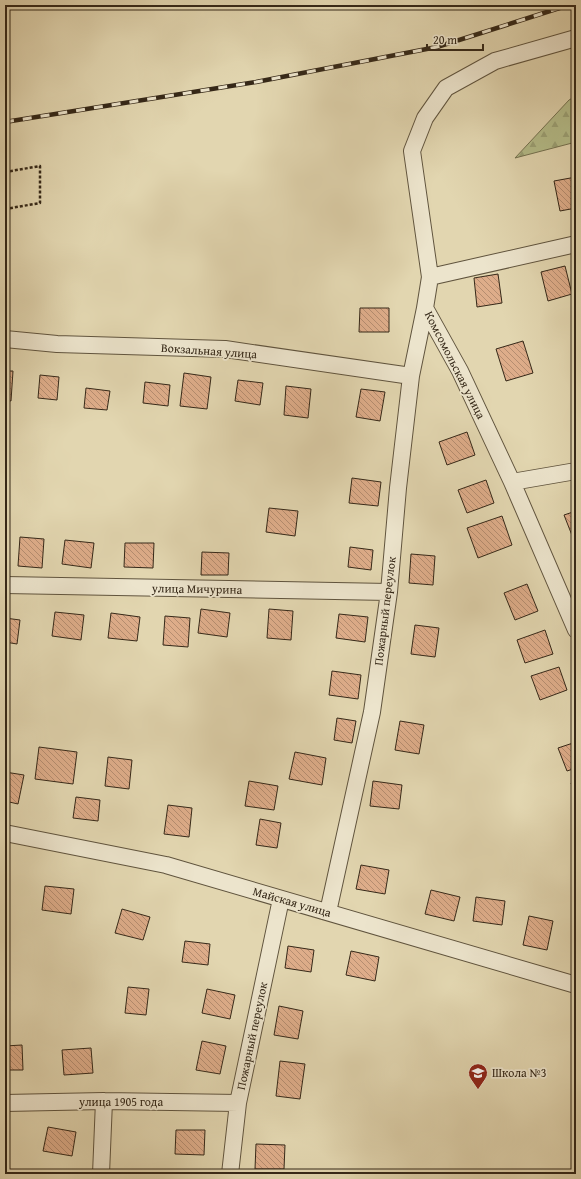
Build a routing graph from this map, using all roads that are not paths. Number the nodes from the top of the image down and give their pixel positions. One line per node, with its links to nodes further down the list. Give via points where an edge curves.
1 (576, 38): 3 (street, Комсомольская улица, via 495,61 446,88 426,118 412,151)
2 (576, 244): 3 (street)
3 (430, 277): 4 (street, Комсомольская улица)
4 (425, 308): 6 (street, Пожарный переулок); 8 (street, Комсомольская улица, via 460,371)
5 (5, 339): 6 (street, Вокзальная улица, via 58,344 225,350)
6 (411, 376): 10 (street, Пожарный переулок)
7 (576, 471): 8 (street)
8 (512, 482): 11 (street, Комсомольская улица)
9 (5, 585): 10 (street, улица Мичурина)
10 (389, 592): 14 (street, Пожарный переулок, via 372,712)
11 (576, 630)
12 (5, 833): 13 (street, Майская улица, via 166,865)
13 (281, 899): 14 (street, Майская улица); 18 (street, Пожарный переулок)
14 (328, 912): 15 (street, Майская улица)
15 (576, 985)
16 (104, 1101): 17 (street, улица 1905 года); 18 (street, улица 1905 года); 19 (street)
17 (5, 1103)
18 (238, 1103): 20 (street, Пожарный переулок)
19 (101, 1174)
20 (230, 1174)

